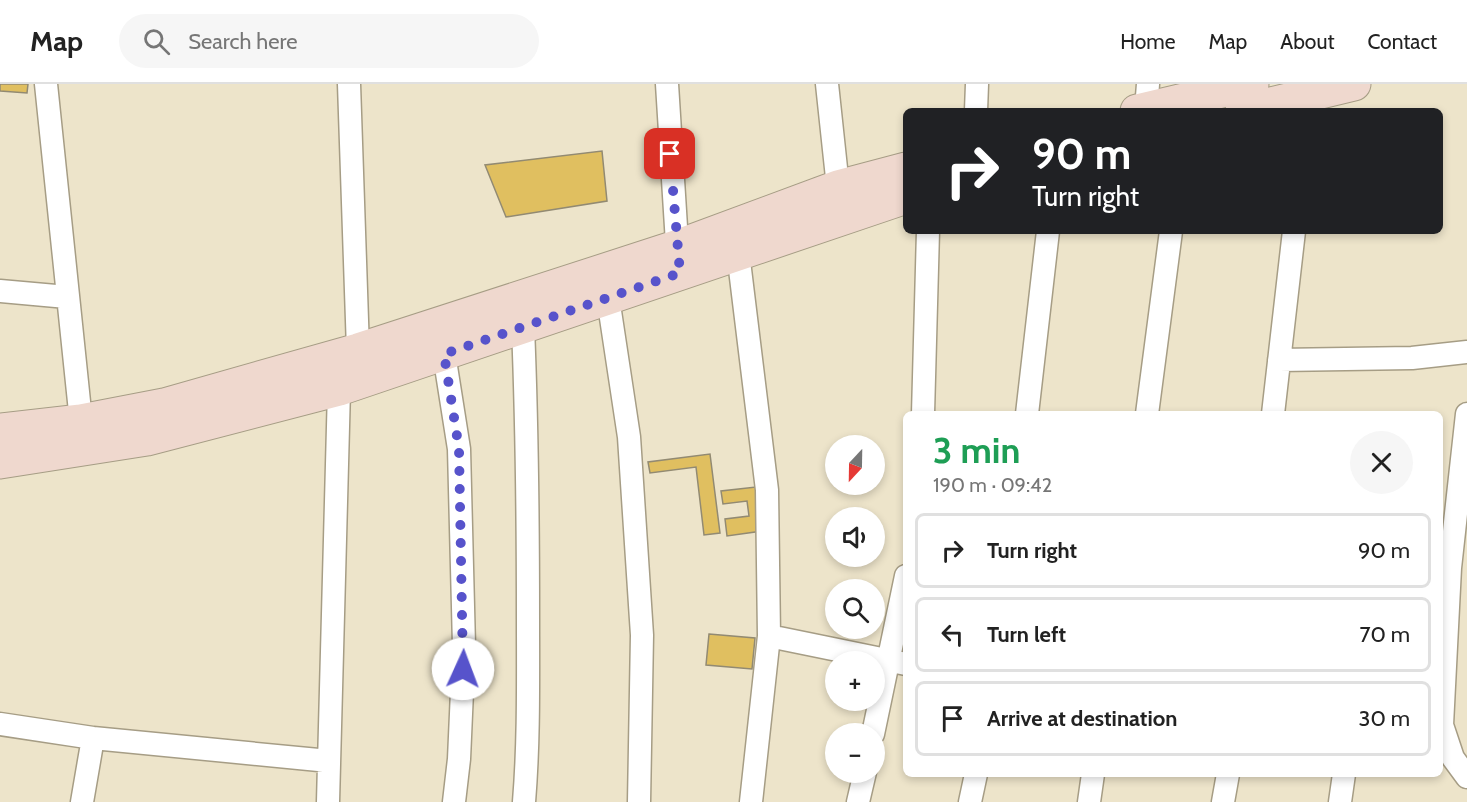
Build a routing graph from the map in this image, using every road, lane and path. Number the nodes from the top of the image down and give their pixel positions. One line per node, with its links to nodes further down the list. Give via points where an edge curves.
1 (46, 84): 22 (street)
2 (349, 84): 25 (street)
3 (667, 84): 20 (street)
4 (827, 84): 13 (street)
5 (977, 84): 10 (street)
6 (1252, 84): 8 (main road)
7 (1354, 84): 9 (main road)
8 (1143, 101)
9 (1309, 103): 11 (main road)
10 (976, 108)
11 (1267, 108)
12 (903, 170): 13 (main road)
13 (838, 188): 20 (main road)
14 (903, 198): 19 (main road)
15 (928, 234): 30 (street)
16 (1048, 234): 31 (street)
17 (1171, 234): 32 (street)
18 (1294, 234): 28 (street)
19 (738, 253): 20 (main road); 39 (street, via 767,490)
20 (678, 260): 23 (main road); 25 (main road)
21 (0, 291): 22 (street)
22 (67, 297): 35 (street)
23 (608, 298): 24 (main road); 58 (street, via 629,437 642,635)
24 (523, 327): 27 (main road); 57 (street, via 528,450 528,748)
25 (358, 350): 35 (main road, via 164,405)
26 (1467, 352): 28 (street, via 1412,358)
27 (444, 354): 29 (main road); 56 (street, via 459,449 464,646)
28 (1279, 360): 33 (street)
29 (339, 389): 37 (main road, via 147,439); 47 (street)
30 (923, 411)
31 (1028, 411)
32 (1147, 411)
33 (1273, 411)
34 (1467, 414): 41 (street, via 1450,568)
35 (81, 421): 36 (main road)
36 (0, 430)
37 (0, 462)
38 (903, 608): 40 (street)
39 (769, 636): 40 (street); 59 (street)
40 (898, 662): 43 (street)
41 (1443, 705)
42 (0, 723): 45 (street)
43 (877, 723)
44 (1443, 732): 46 (street)
45 (93, 738): 47 (street); 54 (street)
46 (1447, 758): 52 (street)
47 (330, 761): 55 (street)
48 (975, 777): 61 (street)
49 (1093, 777): 62 (street)
50 (1227, 777): 63 (street)
51 (1344, 777): 64 (street)
52 (1467, 777)
53 (862, 783): 60 (street)
54 (82, 802)
55 (328, 802)
56 (454, 802)
57 (524, 802)
58 (639, 802)
59 (751, 802)
60 (858, 802)
61 (970, 802)
62 (1089, 802)
63 (1223, 802)
64 (1340, 802)

